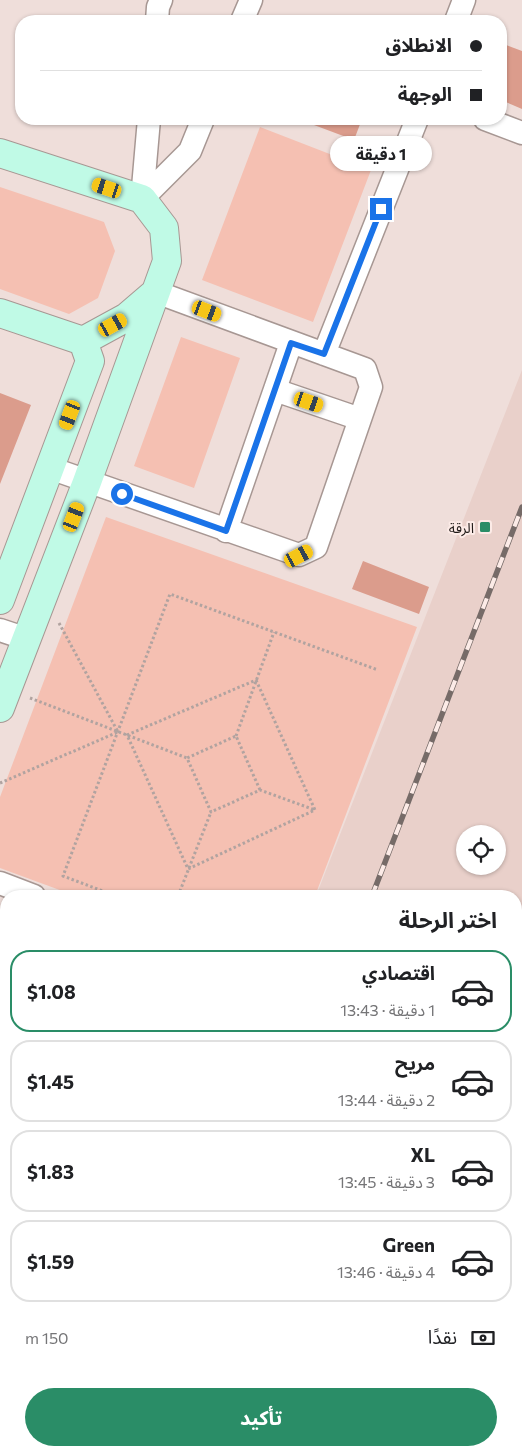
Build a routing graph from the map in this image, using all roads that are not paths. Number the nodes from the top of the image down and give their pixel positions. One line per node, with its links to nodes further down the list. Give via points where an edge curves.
1 (161, 0): 4 (street)
2 (251, 0): 5 (street)
3 (464, 0): 6 (street)
4 (157, 15)
5 (245, 15)
6 (458, 15)
7 (148, 125): 13 (street)
8 (201, 125): 13 (street, via 190,151)
9 (415, 125): 18 (street)
10 (501, 125): 11 (street)
11 (522, 133)
12 (0, 153): 13 (main road)
13 (142, 199): 14 (main road, via 164,228 168,261)
14 (156, 292): 16 (main road, via 127,317); 17 (street); 22 (main road)
15 (0, 313): 16 (main road)
16 (83, 341): 21 (main road, via 90,361)
17 (291, 343): 18 (street); 19 (street)
18 (324, 354): 20 (street, via 365,369 371,387)
19 (275, 390): 20 (street); 23 (street)
20 (360, 419): 23 (street, via 316,547 299,556)
21 (50, 468): 22 (street); 24 (main road)
22 (87, 482): 23 (street); 26 (main road)
23 (226, 531)
24 (0, 600)
25 (0, 630): 26 (street)
26 (27, 639): 27 (main road)
27 (0, 708)
28 (0, 883): 29 (street)
29 (18, 890)

